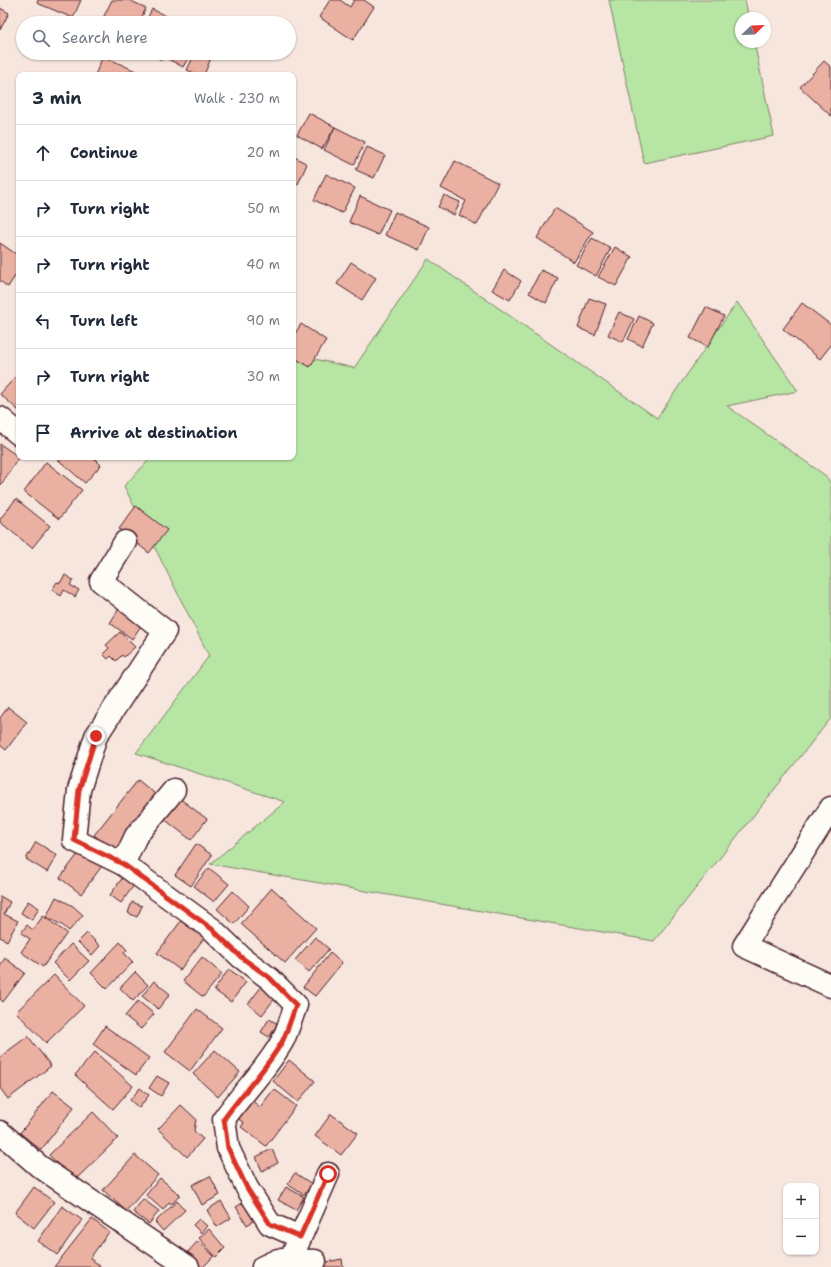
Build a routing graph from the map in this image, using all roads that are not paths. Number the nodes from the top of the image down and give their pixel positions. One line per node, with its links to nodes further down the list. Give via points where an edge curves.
1 (0, 418): 2 (street)
2 (16, 431)
3 (125, 542): 6 (street, via 101,581 165,631 96,736 79,790 74,840)
4 (174, 790): 6 (street, via 136,836)
5 (831, 808): 7 (street, via 744,946)
6 (123, 864): 10 (street, via 212,929 241,957 270,978 296,1005 283,1039 224,1119 228,1148 247,1188 270,1224)
7 (831, 986)
8 (0, 1132): 13 (street, via 39,1166)
9 (328, 1174): 10 (street)
10 (300, 1237): 11 (street)
11 (290, 1261): 12 (street); 14 (street, via 278,1260)
12 (315, 1261)
13 (188, 1267)
14 (264, 1267)

